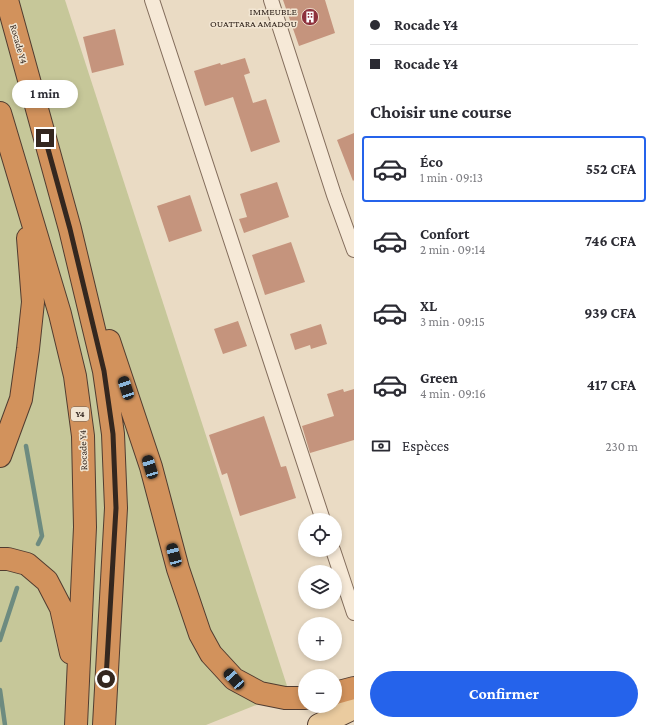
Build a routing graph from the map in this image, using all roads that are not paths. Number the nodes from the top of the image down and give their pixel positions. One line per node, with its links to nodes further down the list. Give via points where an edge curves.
1 (7, 0): 6 (highway, Rocade Y4)
2 (152, 0): 9 (street)
3 (271, 0): 7 (street)
4 (0, 113): 5 (highway, Rocade Y4 / Y4)
5 (14, 162): 8 (highway, via 28,236 32,302 21,399); 16 (highway, Rocade Y4 / Y4, via 60,314 75,376 83,436 85,527)
6 (70, 229): 15 (highway, via 124,382 178,570 200,634 211,654 234,679 260,693); 19 (highway, Rocade Y4, via 104,371 113,434 116,508)
7 (354, 250)
8 (0, 456)
9 (321, 513)
10 (335, 557): 12 (street)
11 (0, 559): 16 (highway, via 27,564 47,581 61,608)
12 (354, 613)
13 (354, 688): 14 (highway)
14 (342, 691)
15 (298, 698)
16 (77, 699): 18 (highway, Rocade Y4 / Y4)
17 (354, 708): 20 (main road)
18 (76, 725)
19 (104, 725)
20 (319, 725)

